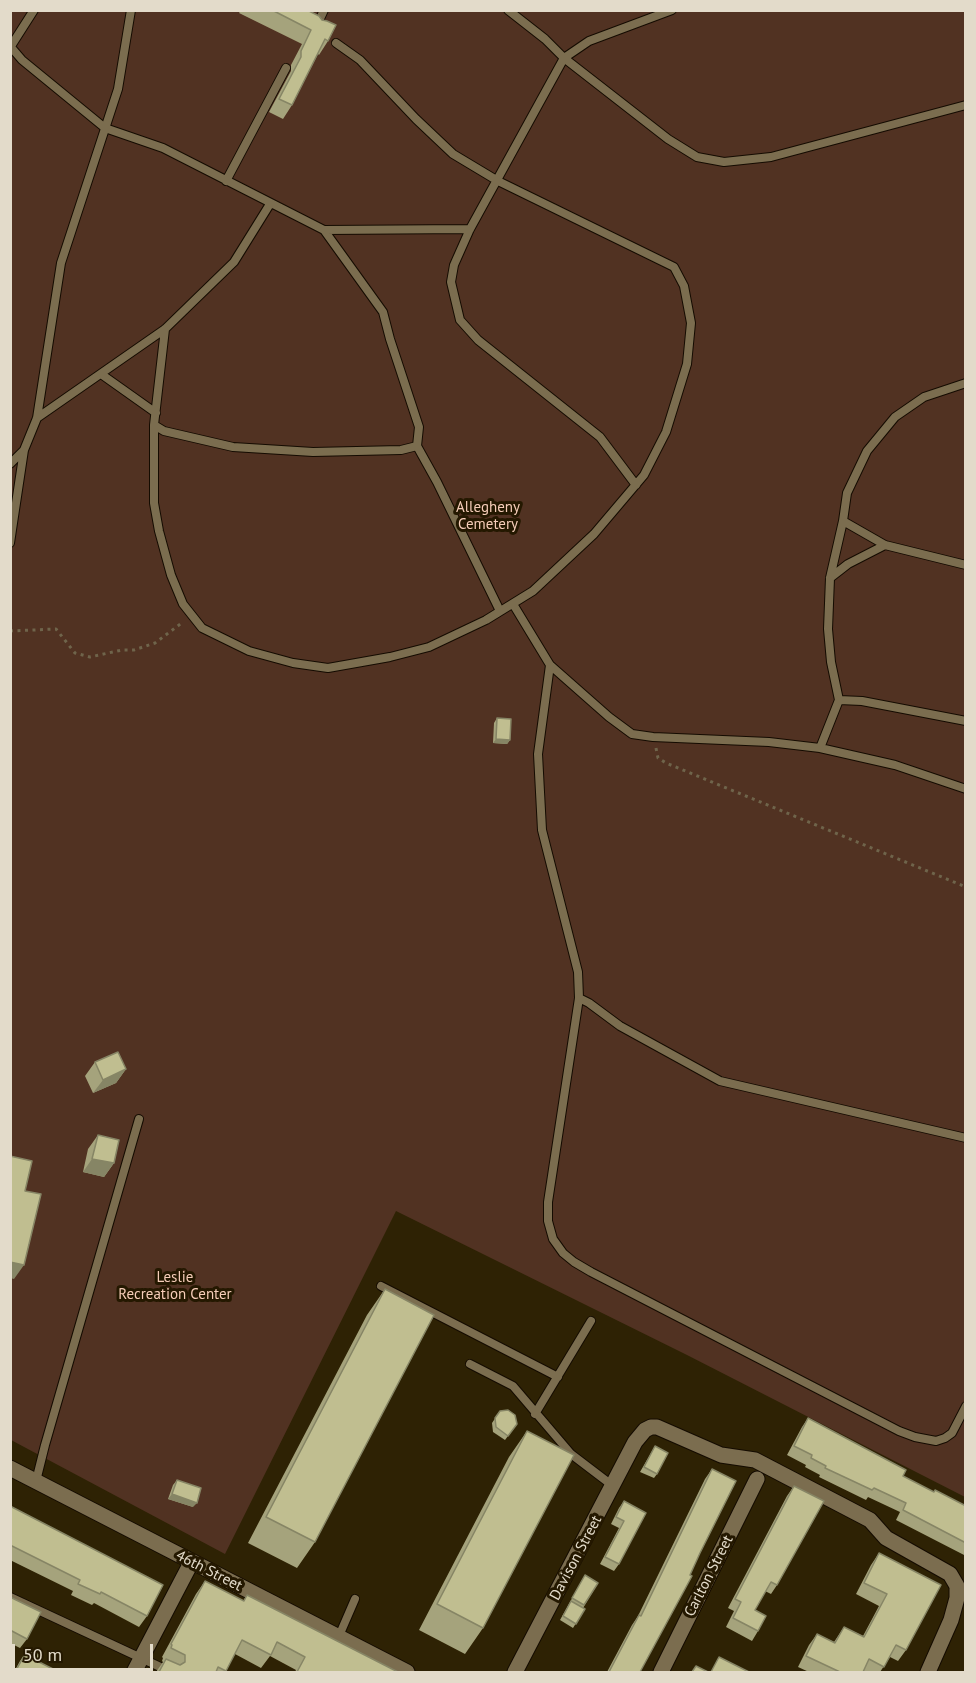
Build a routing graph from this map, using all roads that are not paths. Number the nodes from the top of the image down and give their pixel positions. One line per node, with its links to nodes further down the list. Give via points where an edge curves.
1 (34, 10): 8 (lane)
2 (131, 10): 12 (lane, via 118,89)
3 (324, 10): 6 (lane)
4 (508, 10): 9 (lane)
5 (672, 10): 9 (lane, via 590,41)
6 (315, 29)
7 (336, 43): 14 (lane, via 360,60 453,154)
8 (11, 46): 12 (lane, via 22,60)
9 (564, 58): 11 (lane, via 668,139 697,157 724,162 771,157); 14 (lane)
10 (286, 68): 13 (lane)
11 (966, 105)
12 (105, 128): 13 (lane, via 163,148); 22 (lane, via 61,263)
13 (226, 181): 15 (lane)
14 (498, 182): 16 (lane); 27 (lane, via 674,267 684,286 691,323 687,364 666,432)
15 (270, 204): 17 (lane); 18 (lane, via 234,261)
16 (470, 229): 17 (lane); 27 (lane, via 451,282 460,320 478,340 600,437)
17 (324, 230): 24 (lane, via 383,312 419,428)
18 (165, 329): 19 (lane); 21 (lane)
19 (100, 374): 21 (lane); 22 (lane)
20 (966, 383): 28 (lane, via 924,398 895,417 867,451 847,493)
21 (156, 413): 23 (lane)
22 (37, 418): 25 (lane)
23 (154, 426): 24 (lane, via 233,447 313,452 401,450); 34 (lane, via 154,502 159,531 183,604 202,628 249,651 328,668 429,647)
24 (417, 446): 34 (lane)
25 (24, 450): 26 (lane); 29 (lane)
26 (10, 464)
27 (636, 484): 33 (lane, via 594,534 533,591)
28 (843, 520): 30 (lane); 32 (lane)
29 (10, 543)
30 (885, 545): 31 (lane); 32 (lane)
31 (966, 565)
32 (830, 578): 36 (lane, via 828,628)
33 (513, 604): 34 (lane); 35 (lane)
34 (500, 611)
35 (550, 665): 38 (lane, via 632,734); 40 (lane, via 538,754 543,830 578,972)
36 (839, 700): 37 (lane); 38 (lane)
37 (966, 720)
38 (820, 748): 39 (lane, via 895,765)
39 (966, 789)
40 (579, 998): 42 (lane, via 620,1026 720,1081); 47 (lane, via 548,1202 553,1239 563,1253 591,1272 899,1431 936,1441 945,1438 952,1433)
41 (139, 1119): 51 (lane)
42 (966, 1138)
43 (381, 1286): 46 (lane)
44 (591, 1321): 46 (lane)
45 (470, 1364): 48 (lane, via 513,1386)
46 (558, 1377): 48 (lane)
47 (966, 1406)
48 (535, 1414): 52 (lane, via 571,1454)
49 (10, 1468): 51 (street, 46th Street)
50 (757, 1479): 63 (street, Carlton Street)
51 (36, 1481): 53 (street, 46th Street)
52 (614, 1486): 58 (street, Davison Street, via 635,1442 645,1430 657,1427 721,1455 755,1460 870,1520 886,1539 950,1574 957,1586 951,1620); 62 (street, Davison Street)
53 (191, 1563): 56 (street, 46th Street); 57 (street)
54 (10, 1597): 57 (lane)
55 (355, 1599): 56 (lane)
56 (339, 1636): 61 (street, 46th Street)
57 (141, 1657): 59 (street); 60 (lane)
58 (931, 1666)
59 (134, 1672)
60 (171, 1672)
61 (407, 1672)
62 (515, 1672)
63 (661, 1672)

